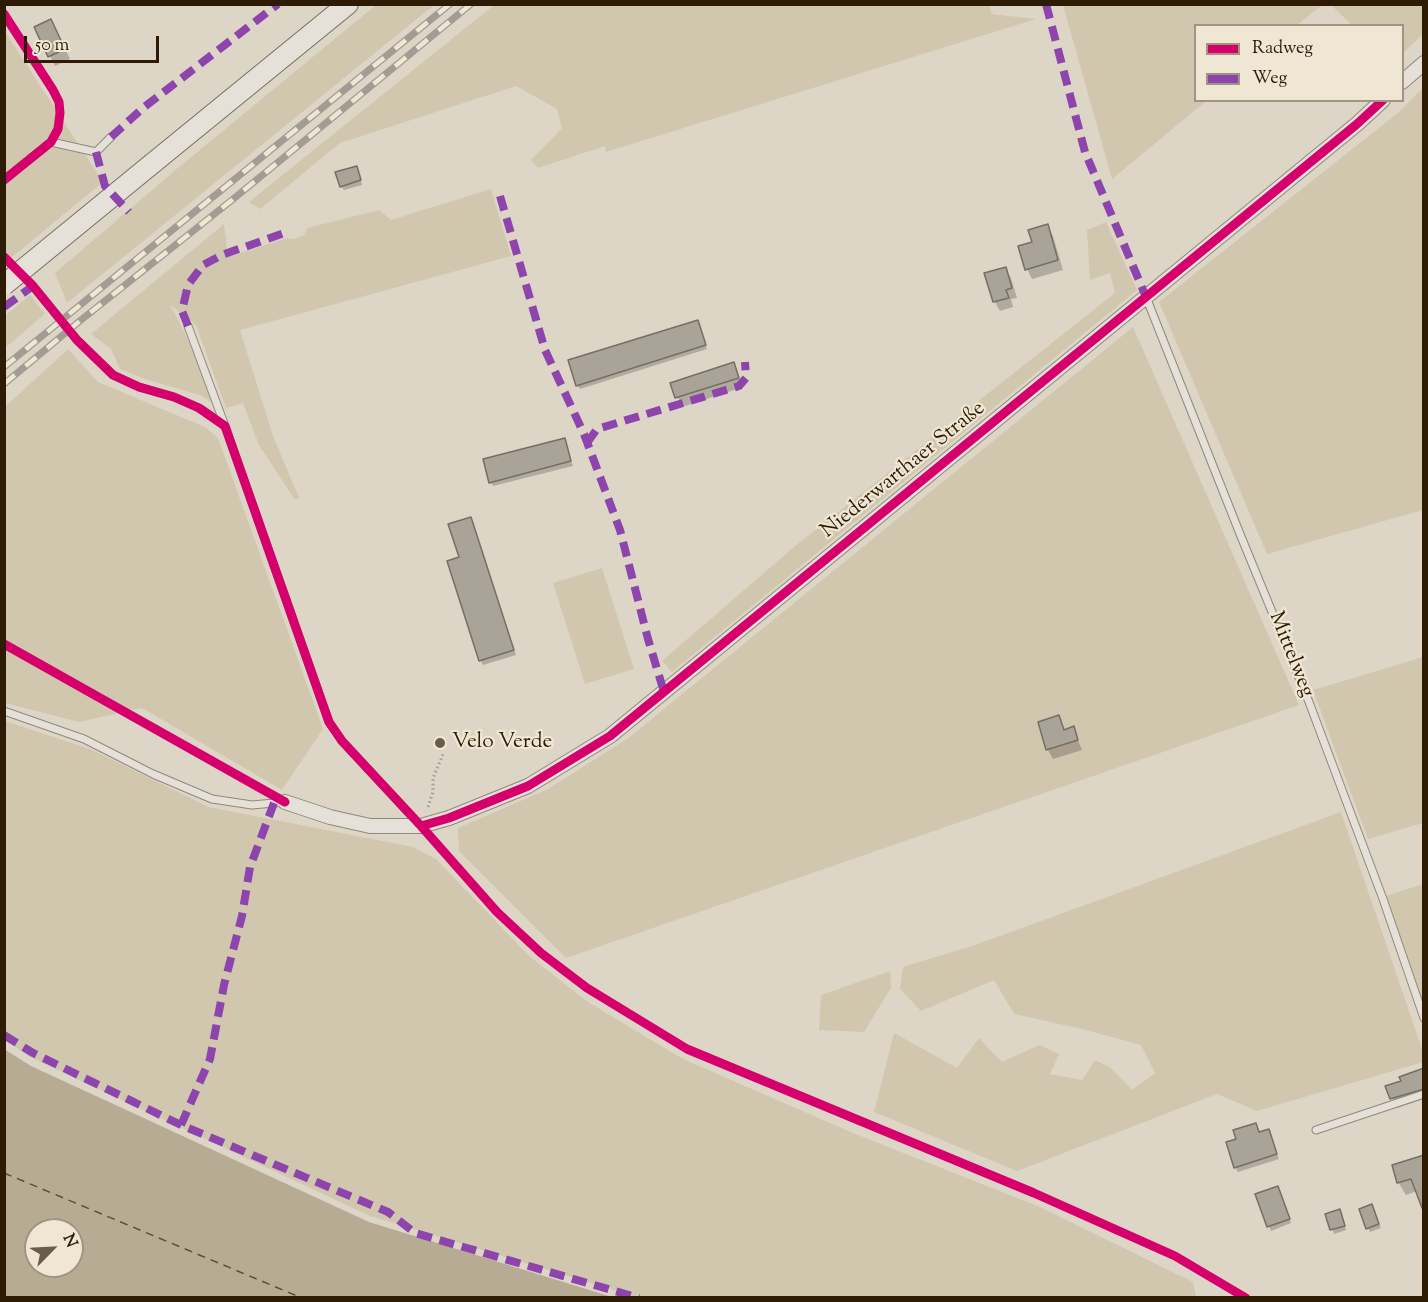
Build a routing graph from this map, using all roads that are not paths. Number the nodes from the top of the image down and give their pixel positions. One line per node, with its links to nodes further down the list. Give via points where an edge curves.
1 (348, 4): 8 (main road, bridge)
2 (1424, 63): 3 (street)
3 (1404, 80)
4 (1381, 102): 9 (street, Niederwarthaer Straße)
5 (111, 137): 6 (lane, via 96,152 51,142)
6 (4, 180)
7 (4, 257): 11 (lane, via 113,375 199,408)
8 (4, 285)
9 (1146, 297): 14 (street, Niederwarthaer Straße, via 610,736 528,786); 15 (lane, Mittelweg, via 1309,702)
10 (188, 326): 11 (lane)
11 (225, 426): 14 (lane, via 329,722)
12 (4, 711): 13 (lane, via 84,739 212,799 252,805)
13 (285, 802): 14 (street, Niederwarthaer Straße, via 370,826)
14 (421, 826)
15 (1424, 1018)
16 (1424, 1094): 17 (lane)
17 (1316, 1130)

